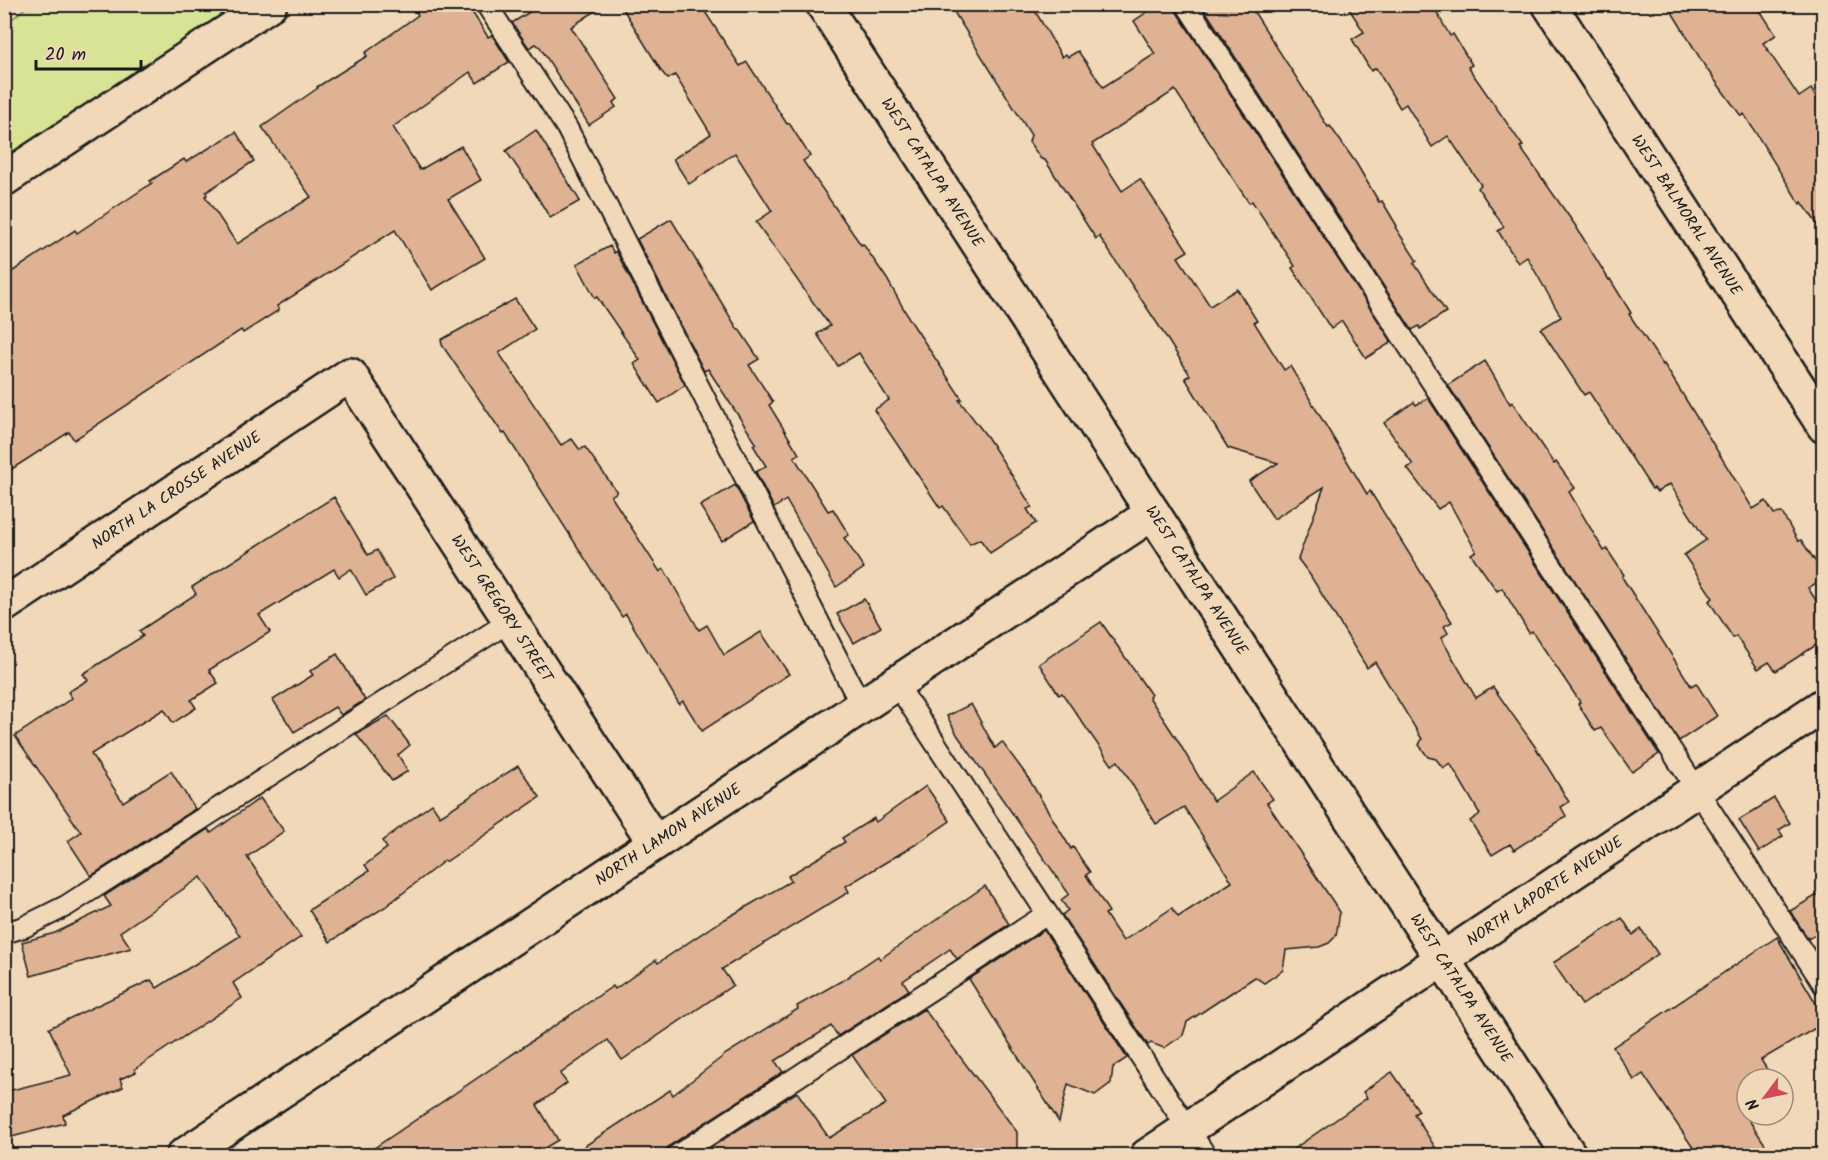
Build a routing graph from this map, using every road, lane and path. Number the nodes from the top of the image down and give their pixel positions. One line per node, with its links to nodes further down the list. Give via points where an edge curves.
1 (270, 4): 6 (street)
2 (486, 4): 13 (lane, via 567,128)
3 (823, 4): 9 (street, WEST CATALPA AVENUE)
4 (1186, 4): 15 (lane)
5 (1549, 4): 8 (street, WEST BALMORAL AVENUE)
6 (4, 179)
7 (350, 375): 10 (street, NORTH LA CROSSE AVENUE); 11 (street, WEST GREGORY STREET)
8 (1824, 426)
9 (1153, 513): 12 (street, NORTH LAMON AVENUE); 19 (street, WEST CATALPA AVENUE)
10 (4, 605)
11 (510, 621): 16 (street, WEST GREGORY STREET); 18 (lane, via 66,906)
12 (896, 683): 13 (street, NORTH LAMON AVENUE); 17 (lane)
13 (861, 705): 16 (street, NORTH LAMON AVENUE)
14 (1824, 705): 15 (street, NORTH LAPORTE AVENUE)
15 (1697, 790): 19 (street, NORTH LAPORTE AVENUE); 20 (lane)
16 (655, 843): 22 (street, NORTH LAMON AVENUE)
17 (1047, 914): 21 (lane); 23 (lane)
18 (4, 933)
19 (1442, 958): 21 (street, NORTH LAPORTE AVENUE); 26 (street, WEST CATALPA AVENUE)
20 (1824, 985)
21 (1188, 1128): 24 (street, NORTH LAPORTE AVENUE); 25 (lane)
22 (183, 1155)
23 (676, 1155)
24 (1147, 1155)
25 (1206, 1155)
26 (1570, 1155)

